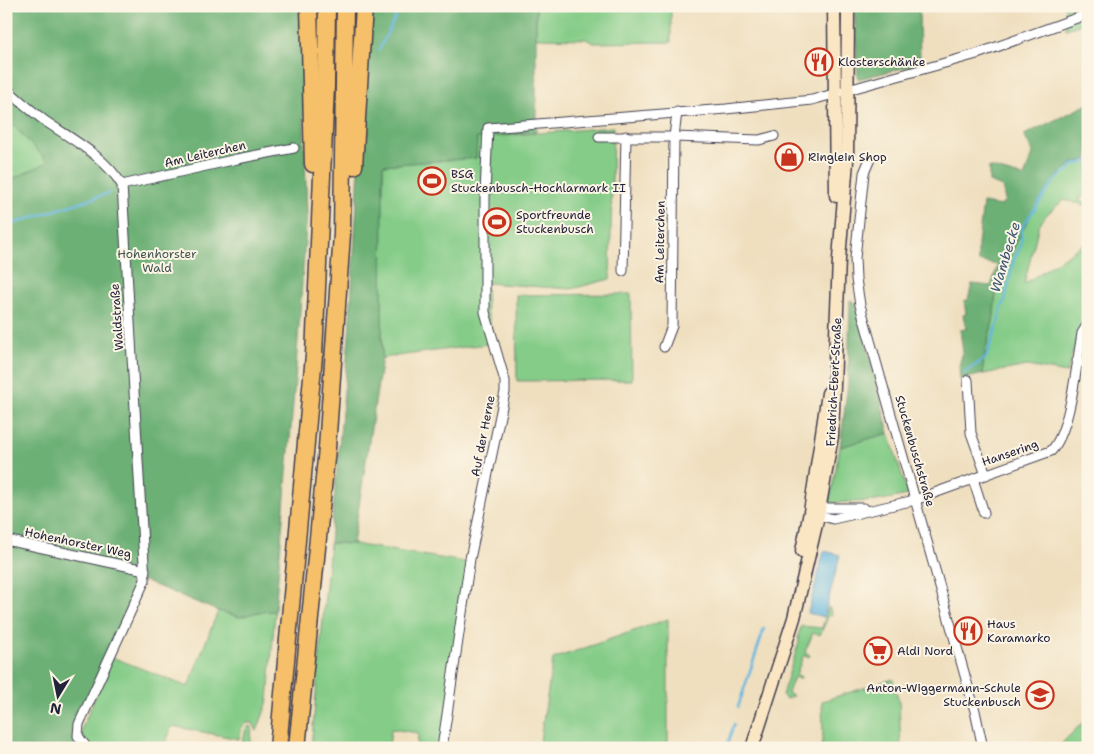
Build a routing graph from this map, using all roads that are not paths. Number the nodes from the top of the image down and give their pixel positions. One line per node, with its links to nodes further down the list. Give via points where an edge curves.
1 (309, 6): 20 (highway, via 313,151 310,235)
2 (327, 6): 20 (highway)
3 (345, 6): 18 (highway)
4 (364, 6): 18 (highway, via 350,213)
5 (834, 6): 9 (main road, Friedrich-Ebert-Straße)
6 (848, 6): 9 (main road, Friedrich-Ebert-Straße)
7 (1088, 14): 9 (street, via 977,54)
8 (6, 88): 17 (street, via 44,120 95,154 115,173)
9 (842, 92): 10 (street, via 812,100); 29 (main road, Friedrich-Ebert-Straße, via 847,161 839,259 834,419)
10 (677, 112): 12 (street, Am Leiterchen); 36 (street, Auf der Herne, via 488,128 485,312 505,392 470,559)
11 (626, 136): 12 (street); 14 (street); 19 (street)
12 (674, 136): 13 (street, via 759,140); 22 (street, Am Leiterchen, via 672,326)
13 (774, 136)
14 (598, 137)
15 (294, 148): 17 (street, Am Leiterchen)
16 (870, 159): 28 (street, Stuckenbuschstraße, via 863,182 855,258 856,279 860,305)
17 (122, 185): 32 (street, Waldstraße)
18 (342, 234): 35 (highway, via 327,448)
19 (623, 271)
20 (318, 286): 34 (highway)
21 (1088, 324): 23 (street, Hansering, via 1082,333)
22 (664, 347)
23 (1078, 361): 24 (street); 26 (street, Hansering, via 1057,445 1042,456)
24 (1088, 363)
25 (968, 380): 26 (street, via 971,433)
26 (986, 475): 27 (street, Hansering)
27 (973, 479): 28 (street, Hansering); 30 (street)
28 (915, 500): 29 (street, Hansering, via 877,508); 39 (street, Stuckenbuschstraße)
29 (816, 512): 37 (main road, Friedrich-Ebert-Straße, via 784,626); 38 (main road, Friedrich-Ebert-Straße, via 794,618)
30 (984, 513)
31 (6, 540): 32 (street, Hohenhorster Weg)
32 (145, 570): 33 (street, Waldstraße, via 145,580 79,724 78,736)
33 (87, 748)
34 (278, 748)
35 (297, 748)
36 (442, 748)
37 (744, 748)
38 (752, 748)
39 (983, 748)

